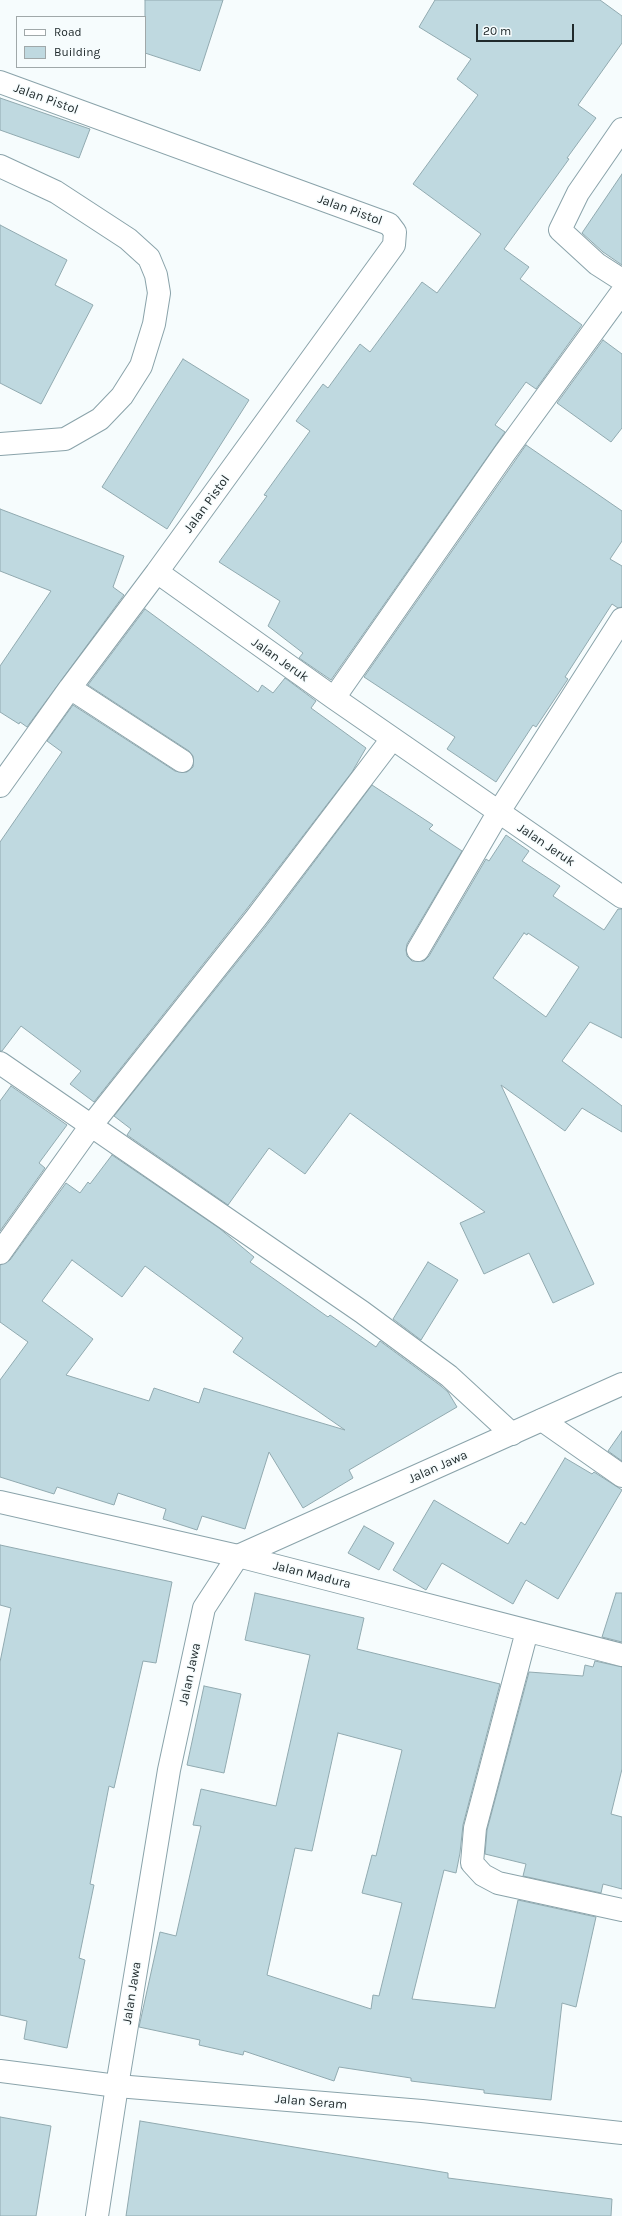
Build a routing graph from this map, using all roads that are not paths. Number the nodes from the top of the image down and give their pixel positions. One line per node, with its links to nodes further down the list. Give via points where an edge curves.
1 (0, 82): 7 (street, Jalan Pistol, via 389,224 395,232 394,245)
2 (622, 129): 4 (street, via 578,193 560,230 597,264)
3 (0, 166): 6 (street, via 56,192 128,239 149,258 156,275 159,293 154,324 140,366 122,396 100,419 65,439)
4 (622, 280)
5 (622, 292): 10 (street, via 504,454)
6 (0, 444)
7 (157, 572): 9 (street); 10 (street, Jalan Jeruk)
8 (622, 618): 14 (street)
9 (70, 688): 12 (street); 13 (street)
10 (334, 698): 11 (street, Jalan Jeruk)
11 (392, 739): 14 (street, Jalan Jeruk); 18 (street, via 256,918)
12 (182, 761)
13 (0, 786)
14 (498, 813): 15 (street, Jalan Jeruk); 16 (street)
15 (622, 897)
16 (418, 950)
17 (0, 1063): 18 (street)
18 (90, 1127): 19 (street); 22 (street, via 368,1317 449,1376)
19 (0, 1253)
20 (622, 1384): 21 (street, Jalan Jawa)
21 (542, 1420): 22 (street, Jalan Jawa); 23 (street)
22 (512, 1434): 25 (street, Jalan Jawa)
23 (622, 1476)
24 (0, 1502): 25 (street, Jalan Madura)
25 (238, 1556): 26 (street, Jalan Madura); 30 (street, Jalan Jawa, via 204,1608 169,1770)
26 (527, 1631): 27 (street, Jalan Madura); 28 (street, via 476,1821 472,1863 483,1875 498,1883)
27 (622, 1655)
28 (622, 1910)
29 (0, 2071): 30 (street, Jalan Seram)
30 (117, 2086): 31 (street, Jalan Seram, via 422,2111); 32 (street, Jalan Jawa)
31 (622, 2133)
32 (97, 2216)

